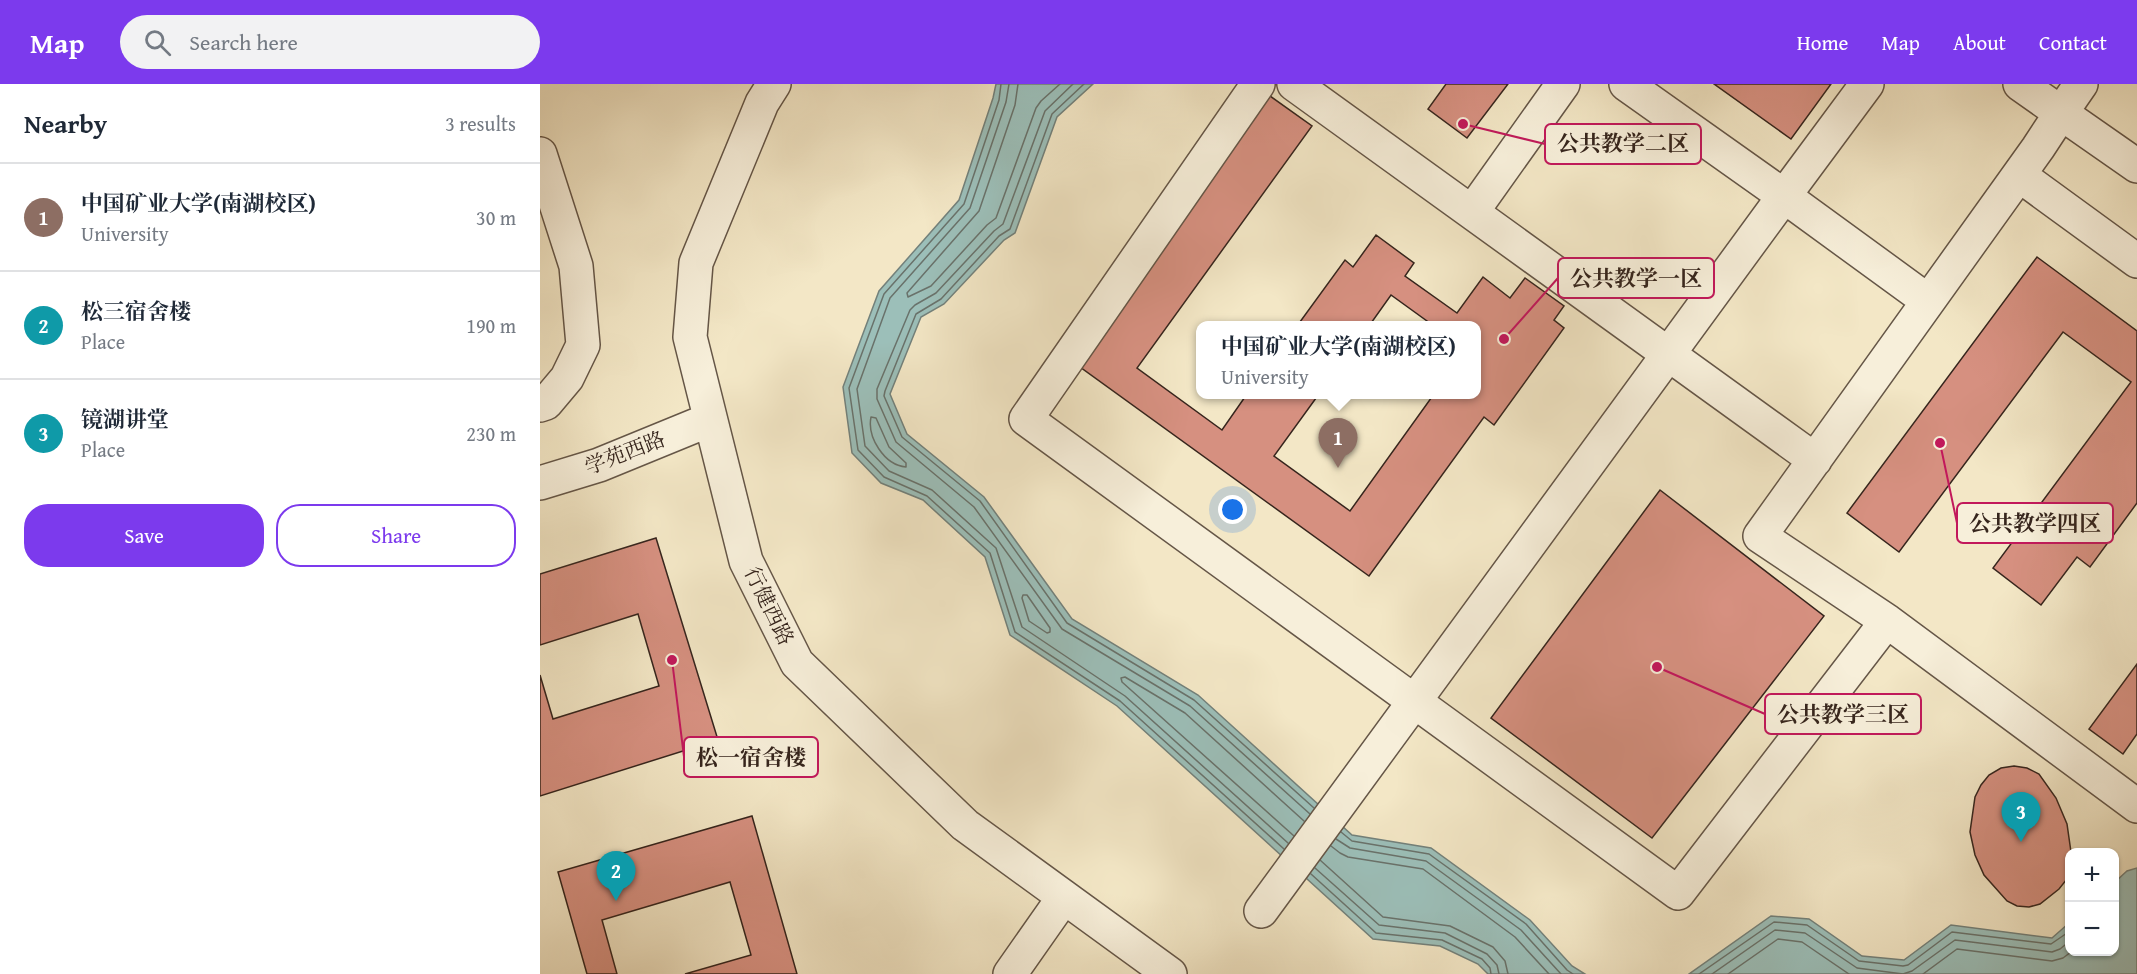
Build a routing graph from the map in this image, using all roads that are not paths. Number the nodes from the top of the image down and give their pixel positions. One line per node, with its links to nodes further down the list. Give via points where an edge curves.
1 (774, 84): 19 (street, 行健西路, via 762,103 696,263 690,337)
2 (1258, 84): 23 (street, via 1026,419)
3 (1294, 84): 14 (street)
4 (1563, 84): 14 (street)
5 (1626, 84): 13 (street)
6 (1867, 84): 13 (street)
7 (2020, 84): 9 (street)
8 (2081, 84): 9 (street)
9 (2061, 113): 11 (street); 12 (street)
10 (540, 154): 18 (street, via 576,266 583,345 567,378)
11 (2137, 166)
12 (2019, 175): 15 (street); 16 (street)
13 (1784, 196): 16 (street); 17 (street)
14 (1472, 212): 17 (street)
15 (2137, 261)
16 (1928, 301): 20 (street)
17 (1668, 355): 20 (street); 23 (street)
18 (540, 405)
19 (710, 420): 21 (street, 学苑西路, via 599,465); 25 (street, 行健西路, via 746,561 797,663 965,825)
20 (1815, 460): 22 (street, via 1760,536)
21 (540, 483)
22 (1887, 621): 23 (street, via 1678,893); 24 (street)
23 (1415, 701): 26 (street)
24 (2137, 806)
25 (1064, 897): 27 (street); 28 (street, 行健西路)
26 (1261, 911)
27 (1010, 974)
28 (1170, 974)

